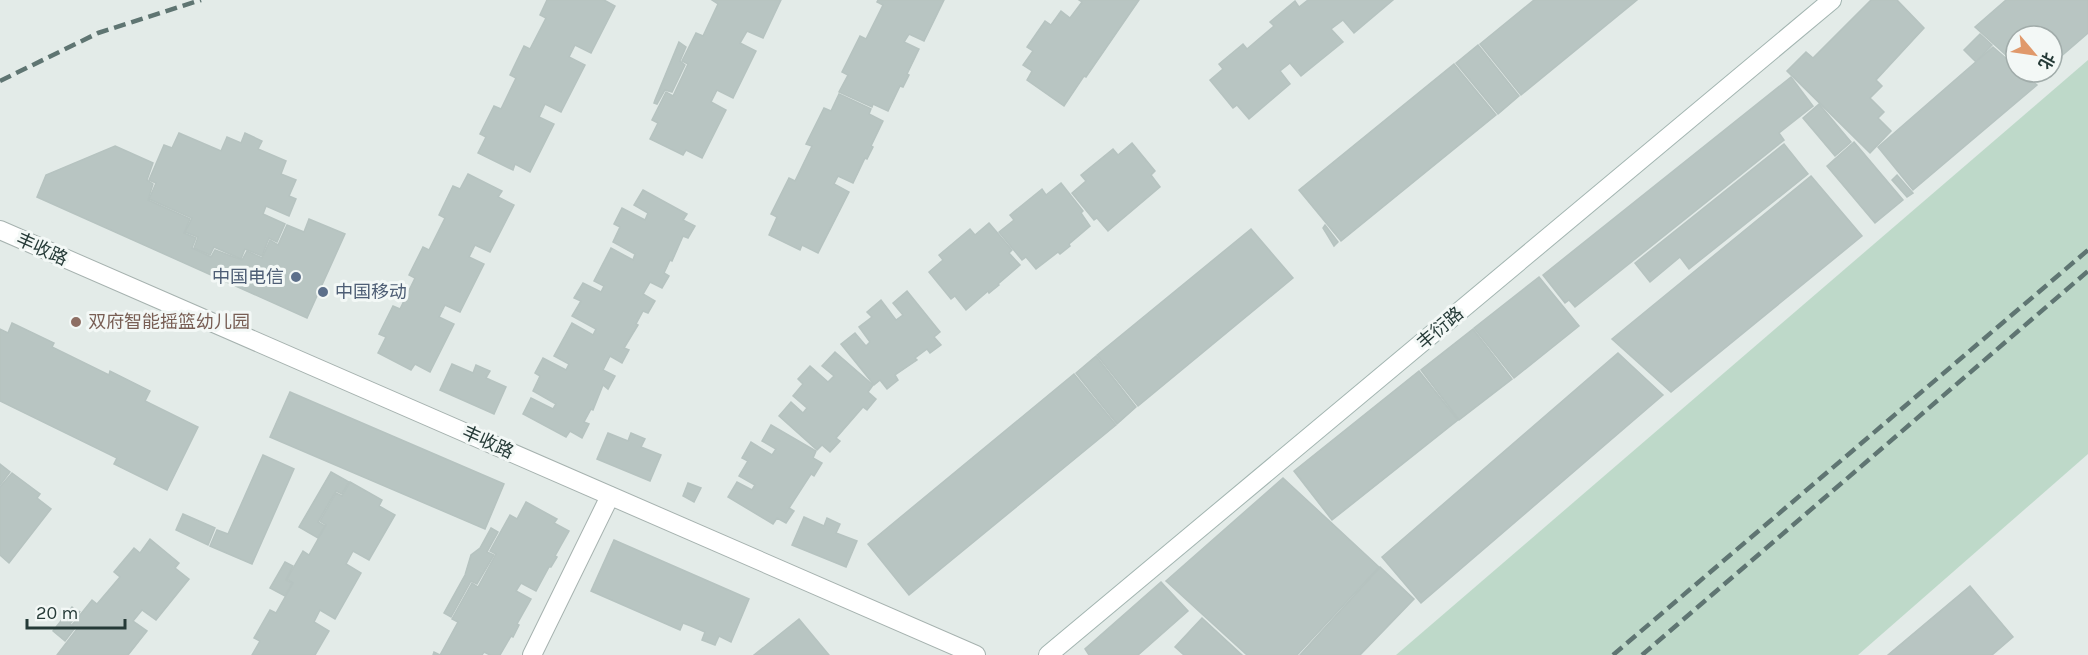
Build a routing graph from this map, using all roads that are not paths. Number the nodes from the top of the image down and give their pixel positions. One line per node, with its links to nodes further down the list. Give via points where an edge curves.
1 (1832, 0): 6 (street, 丰衍路)
2 (0, 230): 3 (street, 丰收路)
3 (610, 496): 4 (street); 5 (street, 丰收路)
4 (532, 655)
5 (976, 655)
6 (1048, 655)

